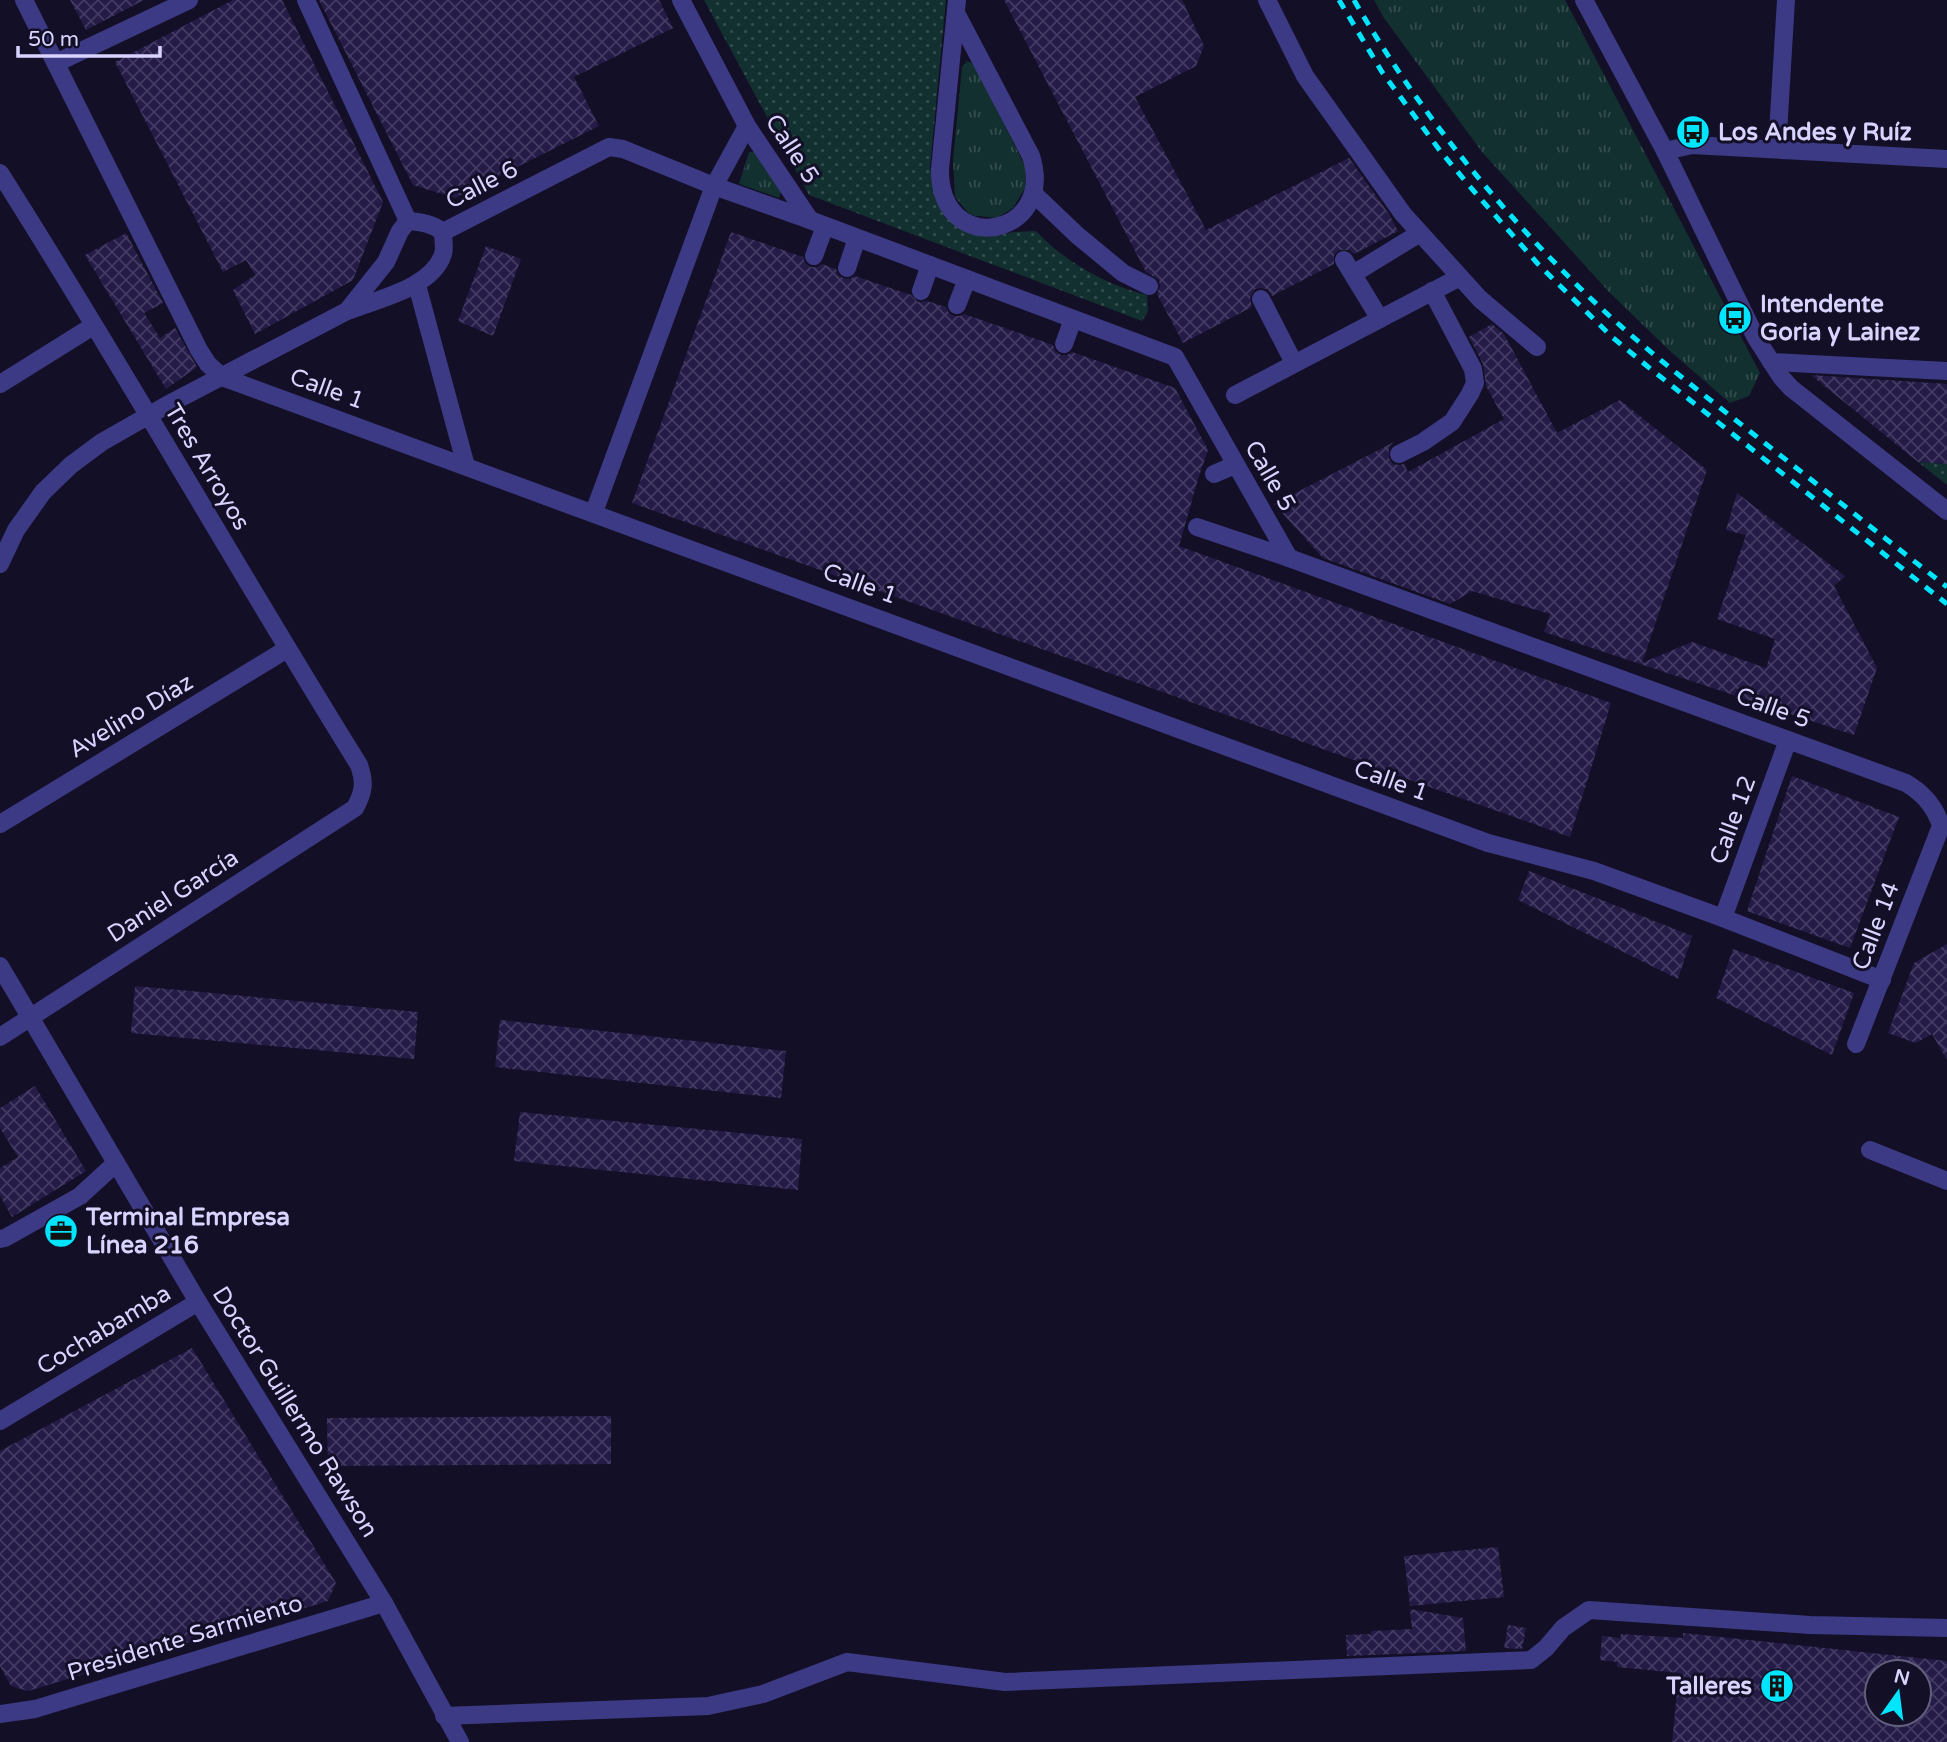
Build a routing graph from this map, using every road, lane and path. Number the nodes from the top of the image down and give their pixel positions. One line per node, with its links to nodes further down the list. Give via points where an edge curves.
1 (24, 0): 9 (street, Calle 1)
2 (190, 0): 9 (street)
3 (306, 0): 17 (street)
4 (681, 0): 10 (street, Calle 5)
5 (1267, 0): 20 (street, via 1305,76)
6 (1584, 0): 12 (street)
7 (1786, 0): 11 (street)
8 (956, 6): 16 (street, via 1031,156); 16 (street, via 940,169 945,199 963,221 994,229 1009,224)
9 (56, 63): 42 (street, Calle 1, via 199,350)
10 (747, 126): 15 (street); 18 (street, Calle 5)
11 (1777, 149): 12 (street, via 1692,145); 13 (street)
12 (1665, 150): 39 (street)
13 (1947, 159)
14 (3, 184): 36 (street, Tres Arroyos)
15 (714, 186): 18 (street, Calle 6); 19 (street, Calle 6, via 609,147); 51 (street)
16 (1034, 194): 28 (street, via 1123,273)
17 (408, 221): 19 (street, Calle 6); 33 (street, via 386,262)
18 (818, 223): 21 (street, Calle 5); 22 (street)
19 (443, 232): 27 (street, via 442,256)
20 (1420, 233): 25 (street); 34 (street, via 1349,267)
21 (857, 238): 23 (street, Calle 5); 24 (street)
22 (814, 256)
23 (930, 265): 26 (street, Calle 5); 29 (street)
24 (847, 268)
25 (1460, 276): 30 (street); 38 (street)
26 (967, 279): 32 (street); 35 (street, Calle 5)
27 (417, 285): 33 (street); 48 (street)
28 (1149, 286)
29 (921, 290)
30 (1432, 291): 34 (street); 46 (street, via 1473,369 1475,383 1452,422)
31 (1262, 299): 40 (street)
32 (957, 305)
33 (347, 311): 42 (street)
34 (1380, 318): 40 (street)
35 (1073, 319): 37 (street); 47 (street, Calle 5, via 1175,357)
36 (93, 326): 43 (street); 45 (street, Tres Arroyos)
37 (1064, 344)
38 (1537, 347)
39 (1771, 362): 41 (street); 50 (street, via 1791,388)
40 (1294, 363): 44 (street)
41 (1947, 371)
42 (222, 377): 45 (street); 48 (street, Calle 1)
43 (0, 384)
44 (1235, 395)
45 (149, 416): 54 (street, via 102,442 55,479 28,510); 55 (street, Tres Arroyos)
46 (1399, 453)
47 (1235, 465): 49 (street); 53 (street, Calle 5)
48 (466, 466): 51 (street, Calle 1)
49 (1214, 474)
50 (1947, 511)
51 (594, 512): 60 (street, Calle 1, via 1488,842 1584,868)
52 (1197, 527): 53 (street)
53 (1289, 558): 56 (street, Calle 5)
54 (0, 564)
55 (287, 649): 57 (street, Tres Arroyos, via 359,765); 58 (street, Avelino Díaz)
56 (1788, 740): 59 (street, Calle 5, via 1906,783 1921,792); 60 (street, Calle 12)
57 (363, 790): 63 (street, Daniel García, via 355,808)
58 (0, 824)
59 (1941, 826): 62 (street, Calle 14)
60 (1723, 918): 62 (street, Calle 1)
61 (0, 966): 63 (street, Doctor Guillermo Rawson)
62 (1882, 981): 65 (street, Calle 14)
63 (30, 1017): 64 (street, Daniel García); 67 (street, Doctor Guillermo Rawson)
64 (0, 1037)
65 (1856, 1044)
66 (1870, 1150): 68 (street)
67 (117, 1163): 69 (street, via 80,1196); 70 (street, Doctor Guillermo Rawson)
68 (1947, 1181)
69 (2, 1236)
70 (198, 1301): 71 (street, Cochabamba); 72 (street, Doctor Guillermo Rawson)
71 (0, 1421)
72 (384, 1604): 74 (street, Presidente Sarmiento, via 35,1709); 75 (street, Doctor Guillermo Rawson)
73 (1947, 1628): 75 (street, via 1810,1625 1589,1610 1531,1660 1005,1682 847,1661 763,1694 708,1706)
74 (2, 1711)
75 (444, 1716): 76 (street, Doctor Guillermo Rawson)
76 (460, 1742)

